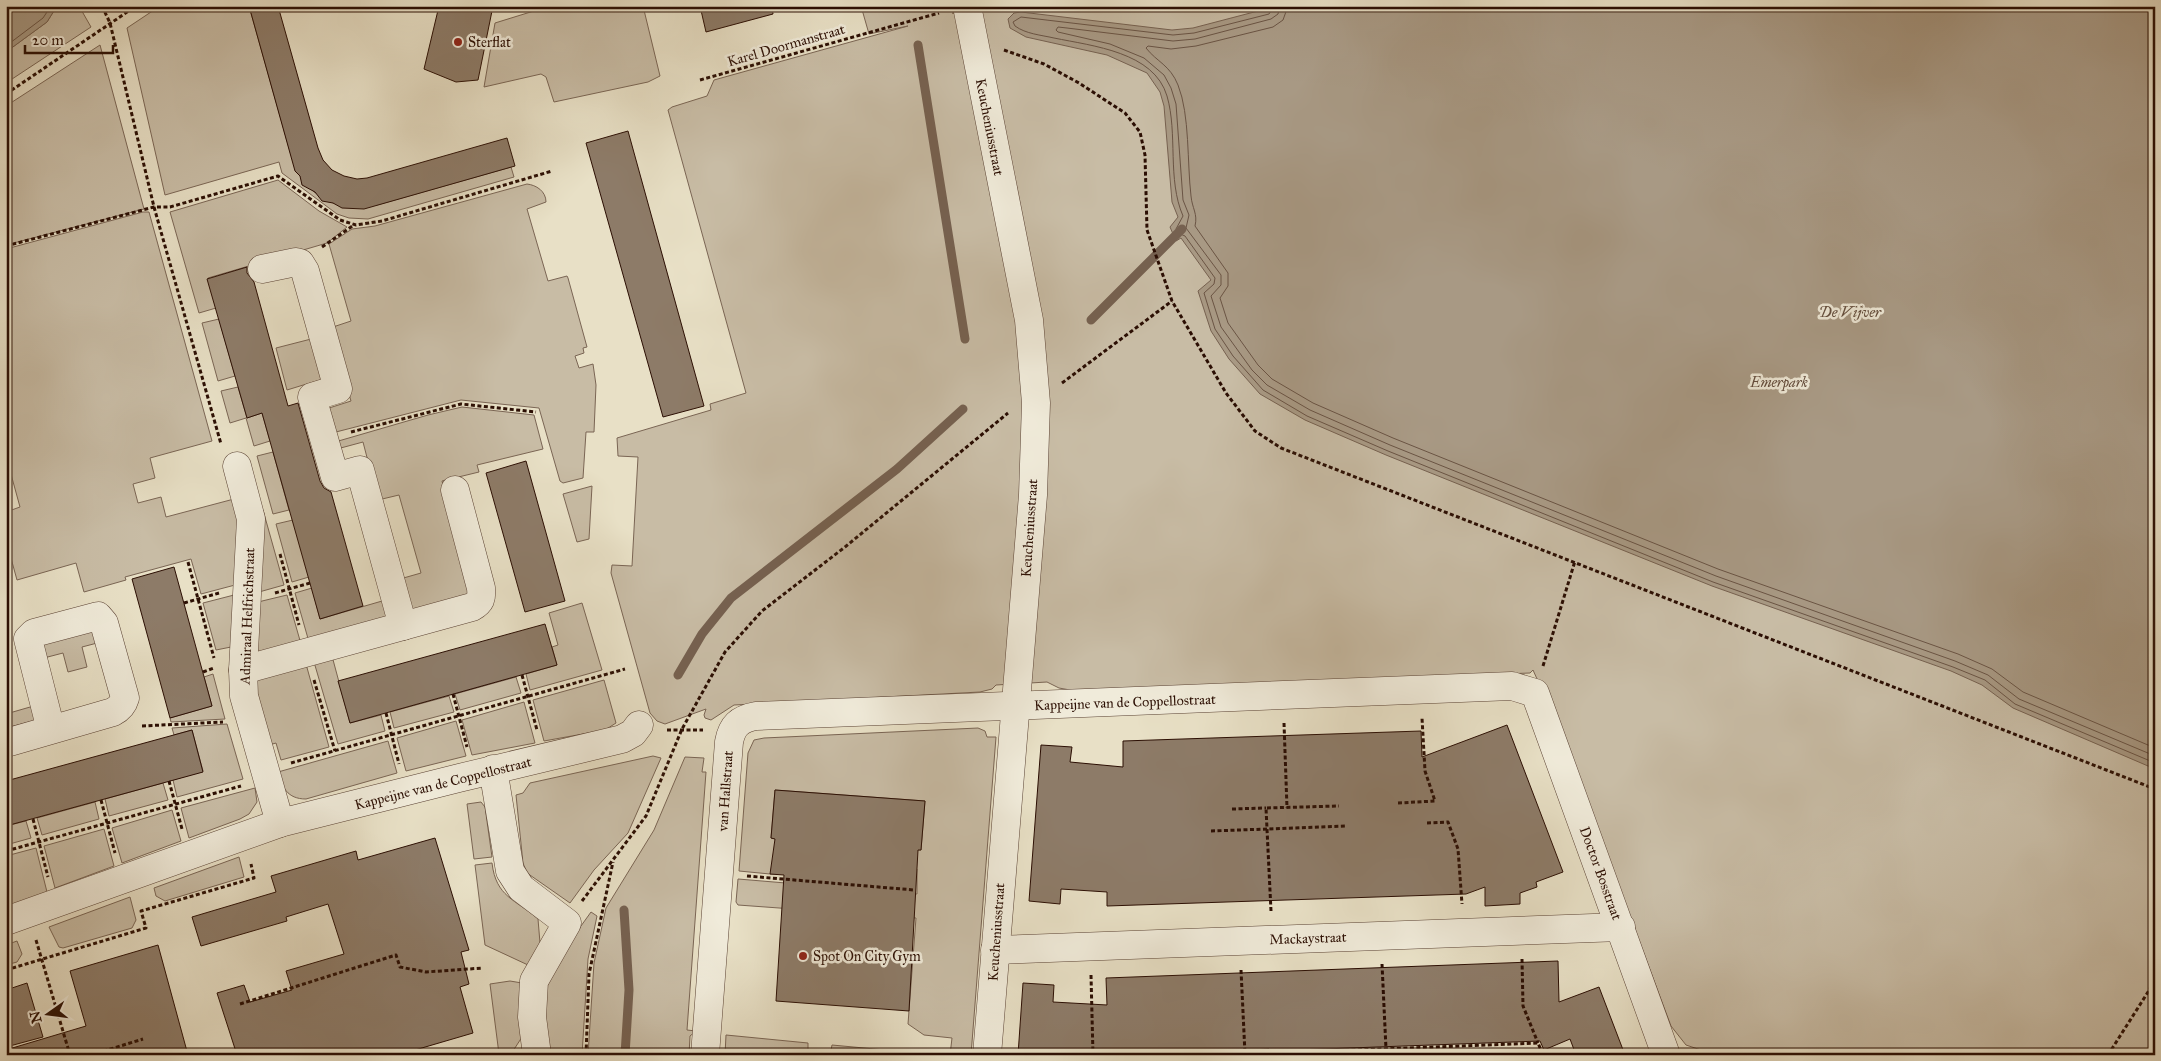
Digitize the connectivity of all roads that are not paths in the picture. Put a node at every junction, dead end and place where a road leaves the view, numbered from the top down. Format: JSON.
{"nodes":[{"id":1,"x":956,"y":9,"type":"edge"},
{"id":2,"x":262,"y":269,"type":"dead end"},
{"id":3,"x":237,"y":466,"type":"road end"},
{"id":4,"x":454,"y":490,"type":"dead end"},
{"id":5,"x":403,"y":626,"type":"junction"},
{"id":6,"x":18,"y":638,"type":"edge"},
{"id":7,"x":243,"y":670,"type":"junction"},
{"id":8,"x":1535,"y":693,"type":"joint"},
{"id":9,"x":1014,"y":706,"type":"junction"},
{"id":10,"x":638,"y":724,"type":"road end"},
{"id":11,"x":51,"y":730,"type":"junction"},
{"id":12,"x":729,"y":742,"type":"joint"},
{"id":13,"x":6,"y":743,"type":"edge"},
{"id":14,"x":484,"y":772,"type":"junction"},
{"id":15,"x":280,"y":823,"type":"junction"},
{"id":16,"x":17,"y":917,"type":"edge"},
{"id":17,"x":1621,"y":927,"type":"junction"},
{"id":18,"x":995,"y":950,"type":"junction"},
{"id":19,"x":532,"y":1054,"type":"edge"},
{"id":20,"x":705,"y":1055,"type":"edge"},
{"id":21,"x":987,"y":1055,"type":"edge"},
{"id":22,"x":1666,"y":1055,"type":"edge"}],
"edges":[{"from":1,"to":9,"type":"street","name":"Keucheniusstraat"},
{"from":2,"to":5,"type":"street"},
{"from":3,"to":7,"type":"street","name":"Admiraal Helfrichstraat"},
{"from":4,"to":5,"type":"street"},
{"from":5,"to":7,"type":"street"},
{"from":6,"to":11,"type":"street"},
{"from":6,"to":11,"type":"street"},
{"from":7,"to":15,"type":"street","name":"Admiraal Helfrichstraat"},
{"from":8,"to":9,"type":"street","name":"Kappeijne van de Coppellostraat"},
{"from":8,"to":17,"type":"street","name":"Doctor Bosstraat"},
{"from":9,"to":12,"type":"street","name":"Kappeijne van de Coppellostraat"},
{"from":9,"to":18,"type":"street","name":"Keucheniusstraat"},
{"from":10,"to":14,"type":"street","name":"Kappeijne van de Coppellostraat"},
{"from":11,"to":13,"type":"street"},
{"from":12,"to":20,"type":"street","name":"van Hallstraat"},
{"from":14,"to":15,"type":"street","name":"Kappeijne van de Coppellostraat"},
{"from":14,"to":19,"type":"street"},
{"from":15,"to":16,"type":"street","name":"Kappeijne van de Coppellostraat"},
{"from":17,"to":18,"type":"street","name":"Mackaystraat"},
{"from":17,"to":22,"type":"street","name":"Doctor Bosstraat"},
{"from":18,"to":21,"type":"street","name":"Keucheniusstraat"}]}
